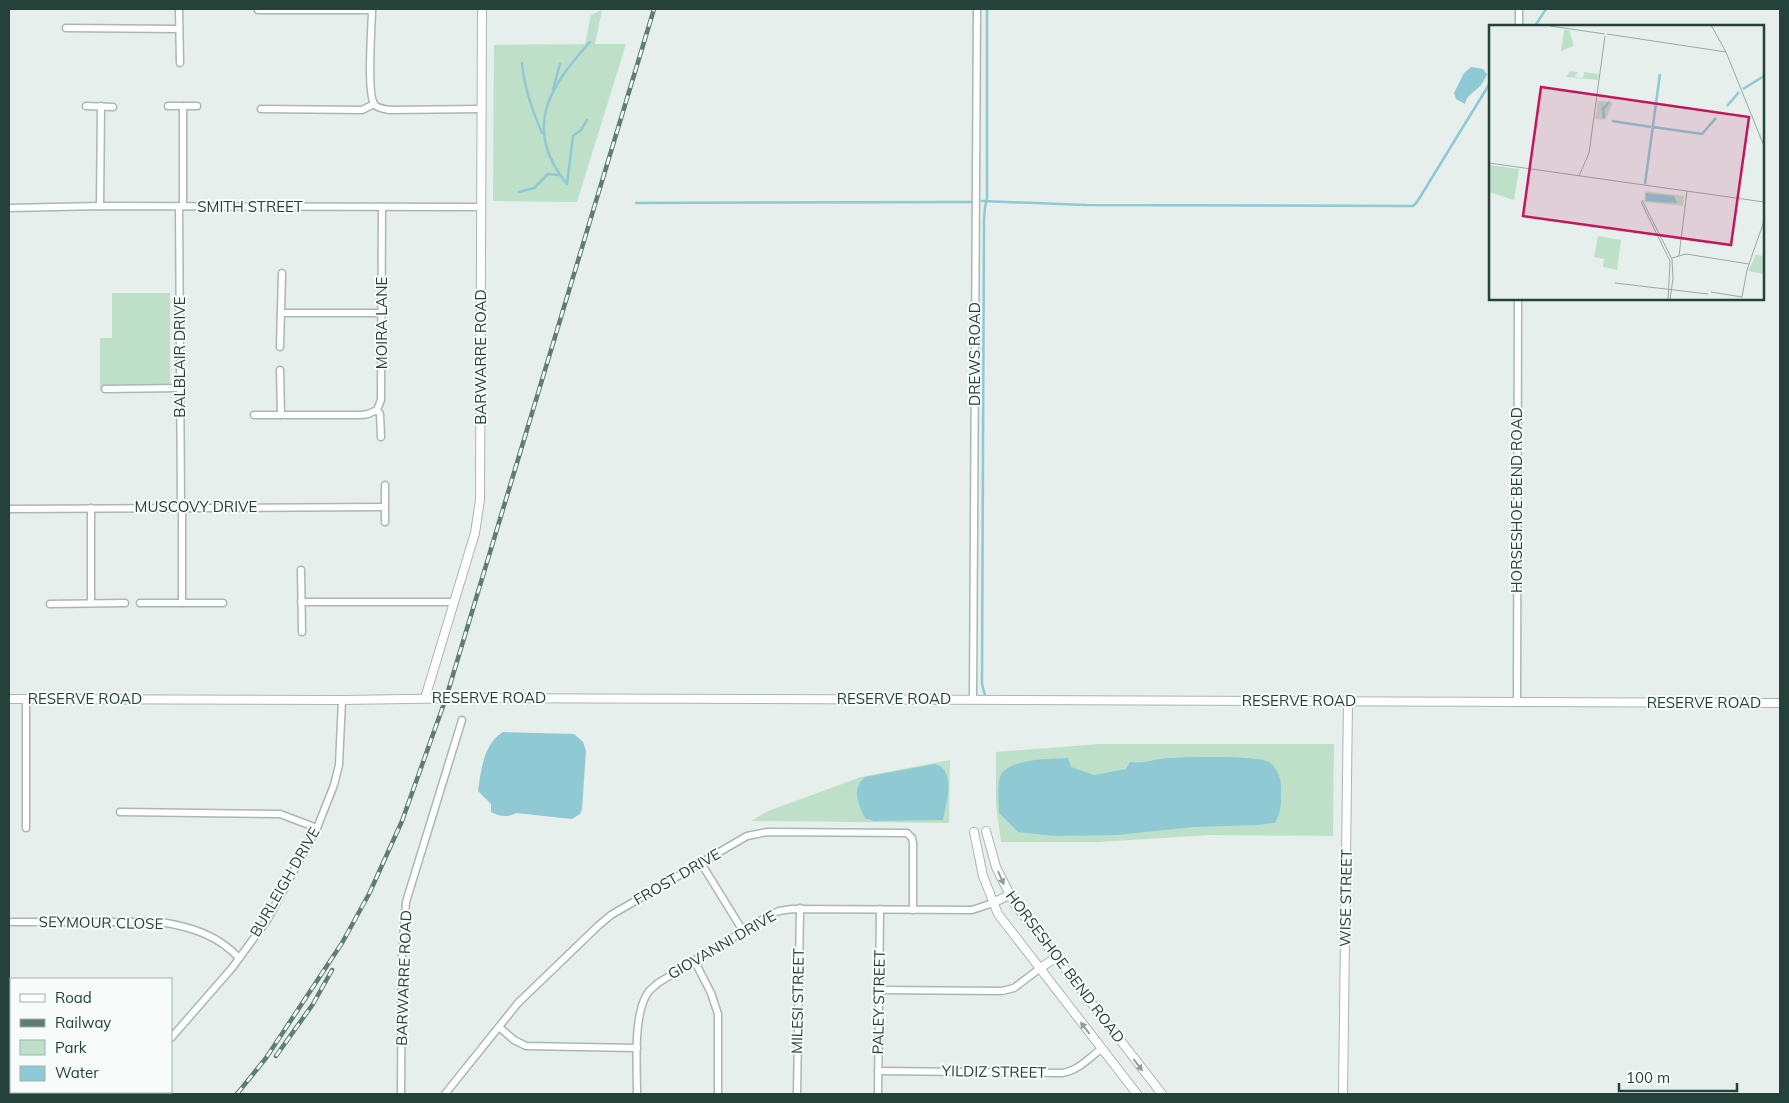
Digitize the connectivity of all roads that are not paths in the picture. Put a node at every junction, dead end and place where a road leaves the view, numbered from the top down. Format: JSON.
{"nodes":[{"id":1,"x":179,"y":9,"type":"edge"},
{"id":2,"x":372,"y":9,"type":"edge"},
{"id":3,"x":482,"y":9,"type":"edge"},
{"id":4,"x":977,"y":9,"type":"edge"},
{"id":5,"x":1519,"y":9,"type":"edge"},
{"id":6,"x":258,"y":10,"type":"edge"},
{"id":7,"x":1519,"y":25,"type":"edge"},
{"id":8,"x":66,"y":28,"type":"dead end"},
{"id":9,"x":179,"y":29,"type":"junction"},
{"id":10,"x":180,"y":63,"type":"dead end"},
{"id":11,"x":374,"y":104,"type":"junction"},
{"id":12,"x":86,"y":106,"type":"dead end"},
{"id":13,"x":101,"y":106,"type":"junction"},
{"id":14,"x":168,"y":106,"type":"dead end"},
{"id":15,"x":183,"y":106,"type":"junction"},
{"id":16,"x":197,"y":106,"type":"dead end"},
{"id":17,"x":113,"y":107,"type":"dead end"},
{"id":18,"x":261,"y":108,"type":"dead end"},
{"id":19,"x":481,"y":109,"type":"junction"},
{"id":20,"x":100,"y":206,"type":"junction"},
{"id":21,"x":181,"y":206,"type":"junction"},
{"id":22,"x":9,"y":207,"type":"edge"},
{"id":23,"x":382,"y":207,"type":"junction"},
{"id":24,"x":481,"y":207,"type":"junction"},
{"id":25,"x":282,"y":273,"type":"dead end"},
{"id":26,"x":1518,"y":300,"type":"edge"},
{"id":27,"x":281,"y":313,"type":"junction"},
{"id":28,"x":382,"y":313,"type":"junction"},
{"id":29,"x":280,"y":347,"type":"dead end"},
{"id":30,"x":280,"y":370,"type":"dead end"},
{"id":31,"x":180,"y":388,"type":"junction"},
{"id":32,"x":105,"y":389,"type":"dead end"},
{"id":33,"x":377,"y":410,"type":"junction"},
{"id":34,"x":254,"y":415,"type":"dead end"},
{"id":35,"x":281,"y":415,"type":"junction"},
{"id":36,"x":380,"y":437,"type":"dead end"},
{"id":37,"x":385,"y":485,"type":"dead end"},
{"id":38,"x":181,"y":507,"type":"junction"},
{"id":39,"x":384,"y":507,"type":"junction"},
{"id":40,"x":91,"y":508,"type":"junction"},
{"id":41,"x":9,"y":509,"type":"edge"},
{"id":42,"x":385,"y":522,"type":"dead end"},
{"id":43,"x":301,"y":570,"type":"dead end"},
{"id":44,"x":301,"y":602,"type":"junction"},
{"id":45,"x":454,"y":602,"type":"junction"},
{"id":46,"x":125,"y":603,"type":"dead end"},
{"id":47,"x":140,"y":603,"type":"dead end"},
{"id":48,"x":182,"y":603,"type":"junction"},
{"id":49,"x":223,"y":603,"type":"dead end"},
{"id":50,"x":50,"y":604,"type":"dead end"},
{"id":51,"x":91,"y":604,"type":"junction"},
{"id":52,"x":302,"y":632,"type":"dead end"},
{"id":53,"x":425,"y":698,"type":"junction"},
{"id":54,"x":9,"y":699,"type":"edge"},
{"id":55,"x":26,"y":699,"type":"junction"},
{"id":56,"x":973,"y":699,"type":"junction"},
{"id":57,"x":342,"y":700,"type":"junction"},
{"id":58,"x":1348,"y":701,"type":"junction"},
{"id":59,"x":1517,"y":702,"type":"junction"},
{"id":60,"x":1780,"y":703,"type":"edge"},
{"id":61,"x":462,"y":720,"type":"dead end"},
{"id":62,"x":120,"y":812,"type":"dead end"},
{"id":63,"x":26,"y":828,"type":"dead end"},
{"id":64,"x":316,"y":828,"type":"junction"},
{"id":65,"x":986,"y":831,"type":"dead end"},
{"id":66,"x":974,"y":832,"type":"dead end"},
{"id":67,"x":701,"y":863,"type":"junction"},
{"id":68,"x":1009,"y":895,"type":"junction"},
{"id":69,"x":993,"y":903,"type":"junction"},
{"id":70,"x":800,"y":908,"type":"junction"},
{"id":71,"x":880,"y":909,"type":"junction"},
{"id":72,"x":913,"y":910,"type":"junction"},
{"id":73,"x":12,"y":922,"type":"dead end"},
{"id":74,"x":743,"y":931,"type":"junction"},
{"id":75,"x":239,"y":958,"type":"junction"},
{"id":76,"x":1055,"y":958,"type":"junction"},
{"id":77,"x":694,"y":960,"type":"junction"},
{"id":78,"x":1040,"y":969,"type":"junction"},
{"id":79,"x":879,"y":990,"type":"junction"},
{"id":80,"x":499,"y":1027,"type":"junction"},
{"id":81,"x":172,"y":1037,"type":"edge"},
{"id":82,"x":637,"y":1048,"type":"junction"},
{"id":83,"x":1101,"y":1049,"type":"junction"},
{"id":84,"x":878,"y":1071,"type":"junction"},
{"id":85,"x":401,"y":1094,"type":"edge"},
{"id":86,"x":445,"y":1094,"type":"edge"},
{"id":87,"x":637,"y":1094,"type":"edge"},
{"id":88,"x":718,"y":1094,"type":"edge"},
{"id":89,"x":797,"y":1094,"type":"edge"},
{"id":90,"x":878,"y":1094,"type":"edge"},
{"id":91,"x":1137,"y":1094,"type":"edge"},
{"id":92,"x":1162,"y":1094,"type":"edge"},
{"id":93,"x":1343,"y":1094,"type":"edge"}],
"edges":[{"from":1,"to":9,"type":"street"},
{"from":2,"to":6,"type":"street"},
{"from":2,"to":11,"type":"street"},
{"from":3,"to":19,"type":"street","name":"BARWARRE ROAD"},
{"from":4,"to":56,"type":"street","name":"DREWS ROAD"},
{"from":5,"to":7,"type":"street"},
{"from":8,"to":9,"type":"street"},
{"from":9,"to":10,"type":"street"},
{"from":11,"to":18,"type":"street"},
{"from":11,"to":19,"type":"street"},
{"from":12,"to":13,"type":"street"},
{"from":13,"to":17,"type":"street"},
{"from":13,"to":20,"type":"street"},
{"from":14,"to":15,"type":"street"},
{"from":15,"to":16,"type":"street"},
{"from":15,"to":21,"type":"street","name":"BALBLAIR DRIVE"},
{"from":19,"to":24,"type":"street","name":"BARWARRE ROAD"},
{"from":20,"to":21,"type":"street","name":"SMITH STREET"},
{"from":20,"to":22,"type":"street","name":"SMITH STREET"},
{"from":21,"to":23,"type":"street","name":"SMITH STREET"},
{"from":21,"to":31,"type":"street","name":"BALBLAIR DRIVE"},
{"from":23,"to":24,"type":"street","name":"SMITH STREET"},
{"from":23,"to":28,"type":"street","name":"MOIRA LANE"},
{"from":24,"to":45,"type":"street","name":"BARWARRE ROAD"},
{"from":25,"to":27,"type":"street"},
{"from":26,"to":59,"type":"street","name":"HORSESHOE BEND ROAD"},
{"from":27,"to":28,"type":"street"},
{"from":27,"to":29,"type":"street"},
{"from":28,"to":33,"type":"street","name":"MOIRA LANE"},
{"from":30,"to":35,"type":"street"},
{"from":31,"to":32,"type":"street"},
{"from":31,"to":38,"type":"street","name":"BALBLAIR DRIVE"},
{"from":33,"to":35,"type":"street"},
{"from":33,"to":36,"type":"street","name":"MOIRA LANE"},
{"from":34,"to":35,"type":"street"},
{"from":37,"to":39,"type":"street"},
{"from":38,"to":39,"type":"street","name":"MUSCOVY DRIVE"},
{"from":38,"to":40,"type":"street","name":"MUSCOVY DRIVE"},
{"from":38,"to":48,"type":"street","name":"BALBLAIR DRIVE"},
{"from":39,"to":42,"type":"street"},
{"from":40,"to":41,"type":"street","name":"MUSCOVY DRIVE"},
{"from":40,"to":51,"type":"street"},
{"from":43,"to":44,"type":"street"},
{"from":44,"to":45,"type":"street"},
{"from":44,"to":52,"type":"street"},
{"from":45,"to":53,"type":"street","name":"BARWARRE ROAD"},
{"from":46,"to":51,"type":"street"},
{"from":47,"to":48,"type":"street"},
{"from":48,"to":49,"type":"street"},
{"from":50,"to":51,"type":"street"},
{"from":53,"to":56,"type":"street","name":"RESERVE ROAD"},
{"from":53,"to":57,"type":"street","name":"RESERVE ROAD"},
{"from":54,"to":55,"type":"street","name":"RESERVE ROAD"},
{"from":55,"to":57,"type":"street","name":"RESERVE ROAD"},
{"from":55,"to":63,"type":"street"},
{"from":56,"to":58,"type":"street","name":"RESERVE ROAD"},
{"from":57,"to":64,"type":"street","name":"BURLEIGH DRIVE"},
{"from":58,"to":59,"type":"street","name":"RESERVE ROAD"},
{"from":58,"to":93,"type":"street","name":"WISE STREET"},
{"from":59,"to":60,"type":"street","name":"RESERVE ROAD"},
{"from":61,"to":85,"type":"street","name":"BARWARRE ROAD"},
{"from":62,"to":64,"type":"street"},
{"from":64,"to":75,"type":"street","name":"BURLEIGH DRIVE"},
{"from":65,"to":68,"type":"street","name":"HORSESHOE BEND ROAD","one_way":true},
{"from":66,"to":69,"type":"street","name":"HORSESHOE BEND ROAD"},
{"from":67,"to":72,"type":"street","name":"FROST DRIVE"},
{"from":67,"to":74,"type":"street"},
{"from":67,"to":80,"type":"street","name":"FROST DRIVE"},
{"from":68,"to":69,"type":"street"},
{"from":68,"to":76,"type":"street","name":"HORSESHOE BEND ROAD"},
{"from":69,"to":72,"type":"street","name":"GIOVANNI DRIVE"},
{"from":69,"to":78,"type":"street","name":"HORSESHOE BEND ROAD"},
{"from":70,"to":71,"type":"street","name":"GIOVANNI DRIVE"},
{"from":70,"to":74,"type":"street","name":"GIOVANNI DRIVE"},
{"from":70,"to":89,"type":"street","name":"MILESI STREET"},
{"from":71,"to":72,"type":"street","name":"GIOVANNI DRIVE"},
{"from":71,"to":79,"type":"street","name":"PALEY STREET"},
{"from":73,"to":75,"type":"street","name":"SEYMOUR CLOSE"},
{"from":74,"to":77,"type":"street","name":"GIOVANNI DRIVE"},
{"from":75,"to":81,"type":"street","name":"BURLEIGH DRIVE"},
{"from":76,"to":78,"type":"street"},
{"from":76,"to":92,"type":"street","name":"HORSESHOE BEND ROAD","one_way":true},
{"from":77,"to":82,"type":"street","name":"GIOVANNI DRIVE"},
{"from":77,"to":88,"type":"street"},
{"from":78,"to":79,"type":"street"},
{"from":83,"to":78,"type":"street","name":"HORSESHOE BEND ROAD","one_way":true},
{"from":79,"to":84,"type":"street","name":"PALEY STREET"},
{"from":80,"to":82,"type":"street"},
{"from":80,"to":86,"type":"street","name":"FROST DRIVE"},
{"from":82,"to":87,"type":"street","name":"GIOVANNI DRIVE"},
{"from":83,"to":84,"type":"street","name":"YILDIZ STREET"},
{"from":83,"to":91,"type":"street","name":"HORSESHOE BEND ROAD"},
{"from":84,"to":90,"type":"street","name":"PALEY STREET"}]}
